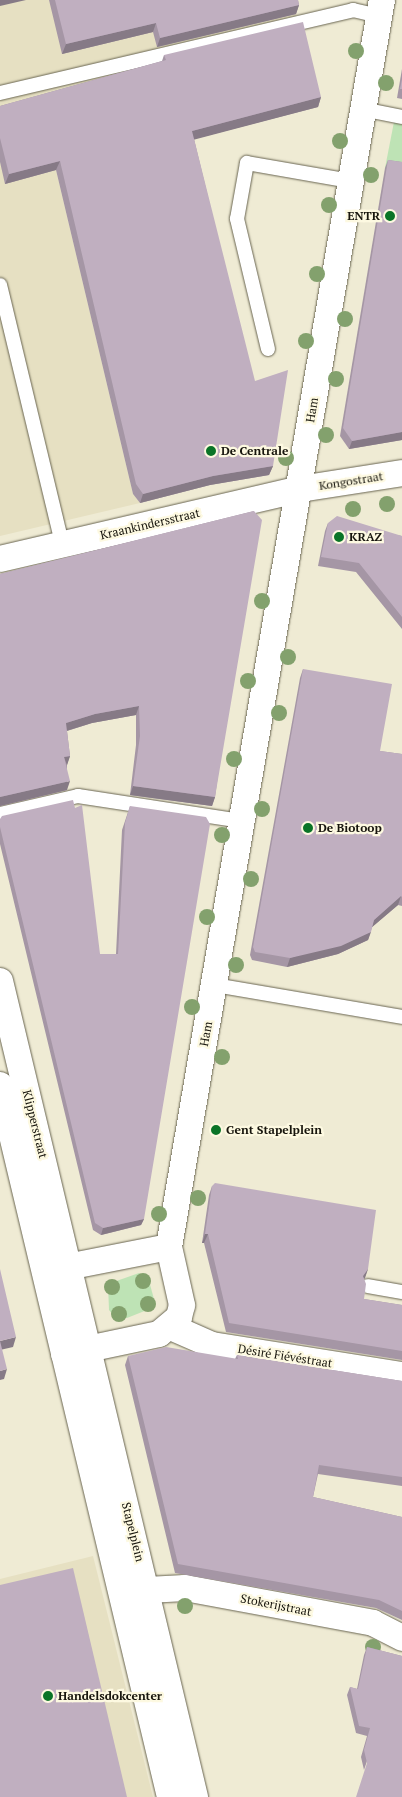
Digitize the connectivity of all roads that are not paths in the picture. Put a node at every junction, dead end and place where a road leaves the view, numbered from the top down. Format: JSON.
{"nodes":[{"id":1,"x":380,"y":8,"type":"edge"},
{"id":2,"x":0,"y":93,"type":"edge"},
{"id":3,"x":362,"y":109,"type":"junction"},
{"id":4,"x":402,"y":117,"type":"edge"},
{"id":5,"x":350,"y":181,"type":"junction"},
{"id":6,"x":0,"y":285,"type":"edge"},
{"id":7,"x":6,"y":332,"type":"edge"},
{"id":8,"x":268,"y":349,"type":"dead end"},
{"id":9,"x":402,"y":473,"type":"edge"},
{"id":10,"x":300,"y":489,"type":"junction"},
{"id":11,"x":62,"y":544,"type":"junction"},
{"id":12,"x":0,"y":559,"type":"edge"},
{"id":13,"x":0,"y":814,"type":"edge"},
{"id":14,"x":242,"y":821,"type":"junction"},
{"id":15,"x":0,"y":981,"type":"edge"},
{"id":16,"x":215,"y":985,"type":"junction"},
{"id":17,"x":402,"y":1017,"type":"edge"},
{"id":18,"x":0,"y":1086,"type":"edge"},
{"id":19,"x":169,"y":1247,"type":"junction"},
{"id":20,"x":57,"y":1270,"type":"junction"},
{"id":21,"x":368,"y":1286,"type":"edge"},
{"id":22,"x":402,"y":1292,"type":"edge"},
{"id":23,"x":171,"y":1327,"type":"junction"},
{"id":24,"x":89,"y":1349,"type":"junction"},
{"id":25,"x":64,"y":1354,"type":"junction"},
{"id":26,"x":402,"y":1374,"type":"edge"},
{"id":27,"x":114,"y":1454,"type":"junction"},
{"id":28,"x":89,"y":1459,"type":"junction"},
{"id":29,"x":147,"y":1590,"type":"junction"},
{"id":30,"x":402,"y":1638,"type":"edge"},
{"id":31,"x":170,"y":1797,"type":"edge"},
{"id":32,"x":195,"y":1797,"type":"edge"}],
"edges":[{"from":1,"to":2,"type":"lane"},
{"from":1,"to":3,"type":"street","name":"Ham"},
{"from":3,"to":4,"type":"lane"},
{"from":3,"to":5,"type":"street","name":"Ham"},
{"from":5,"to":8,"type":"lane"},
{"from":5,"to":10,"type":"street","name":"Ham"},
{"from":6,"to":7,"type":"lane"},
{"from":7,"to":11,"type":"lane"},
{"from":9,"to":10,"type":"street","name":"Kongostraat"},
{"from":10,"to":11,"type":"street","name":"Kraankindersstraat"},
{"from":10,"to":14,"type":"street","name":"Ham"},
{"from":11,"to":12,"type":"street","name":"Kraankindersstraat"},
{"from":13,"to":14,"type":"lane"},
{"from":14,"to":16,"type":"street","name":"Ham"},
{"from":15,"to":20,"type":"street","name":"Klipperstraat"},
{"from":16,"to":17,"type":"lane"},
{"from":16,"to":19,"type":"street","name":"Ham"},
{"from":18,"to":20,"type":"street","name":"Klipperstraat"},
{"from":19,"to":20,"type":"street"},
{"from":19,"to":23,"type":"street","name":"Ham"},
{"from":20,"to":24,"type":"street","name":"Stapelplein"},
{"from":20,"to":25,"type":"street","name":"Stapelplein"},
{"from":21,"to":22,"type":"lane"},
{"from":23,"to":24,"type":"street"},
{"from":23,"to":26,"type":"street","name":"Désiré Fiévéstraat"},
{"from":24,"to":25,"type":"street"},
{"from":24,"to":27,"type":"street","name":"Stapelplein"},
{"from":25,"to":28,"type":"street","name":"Stapelplein"},
{"from":27,"to":28,"type":"street"},
{"from":27,"to":29,"type":"street","name":"Stapelplein"},
{"from":28,"to":31,"type":"street","name":"Stapelplein"},
{"from":29,"to":30,"type":"street","name":"Stokerijstraat"},
{"from":29,"to":32,"type":"street","name":"Stapelplein"}]}
